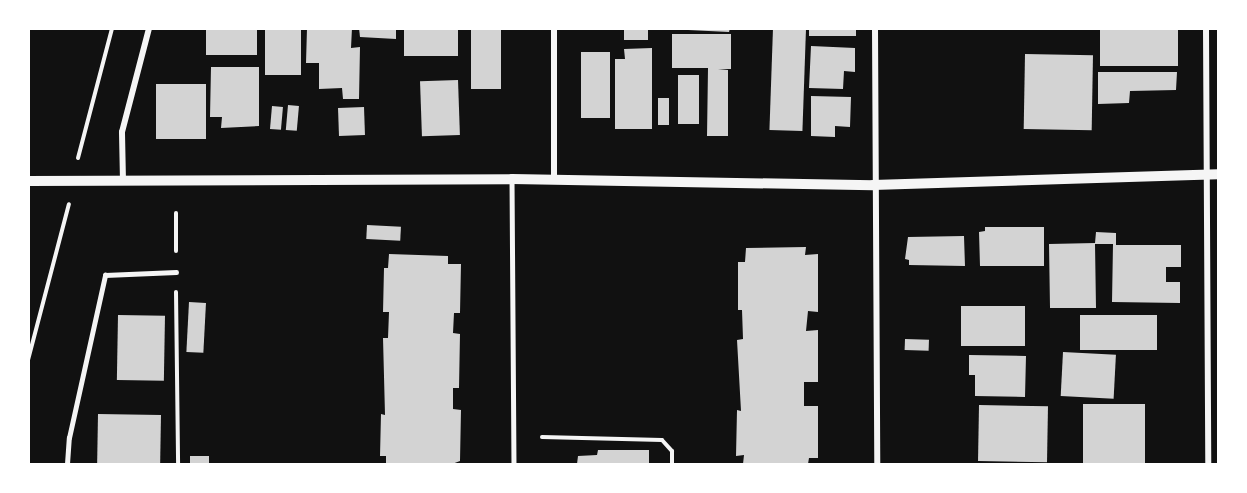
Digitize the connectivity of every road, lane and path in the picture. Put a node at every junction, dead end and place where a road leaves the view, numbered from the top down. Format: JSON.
{"nodes":[{"id":1,"x":149,"y":28,"type":"edge"},
{"id":2,"x":554,"y":28,"type":"edge"},
{"id":3,"x":875,"y":28,"type":"edge"},
{"id":4,"x":1206,"y":28,"type":"edge"},
{"id":5,"x":1207,"y":174,"type":"junction"},
{"id":6,"x":1218,"y":174,"type":"edge"},
{"id":7,"x":512,"y":179,"type":"junction"},
{"id":8,"x":554,"y":180,"type":"junction"},
{"id":9,"x":28,"y":181,"type":"edge"},
{"id":10,"x":123,"y":181,"type":"junction"},
{"id":11,"x":873,"y":185,"type":"junction"},
{"id":12,"x":176,"y":213,"type":"dead end"},
{"id":13,"x":176,"y":272,"type":"junction"},
{"id":14,"x":542,"y":437,"type":"dead end"},
{"id":15,"x":67,"y":465,"type":"edge"},
{"id":16,"x":178,"y":465,"type":"edge"},
{"id":17,"x":514,"y":465,"type":"edge"},
{"id":18,"x":672,"y":465,"type":"edge"},
{"id":19,"x":877,"y":465,"type":"edge"},
{"id":20,"x":1208,"y":465,"type":"edge"}],
"edges":[{"from":1,"to":10,"type":"street"},
{"from":2,"to":8,"type":"street"},
{"from":3,"to":11,"type":"street"},
{"from":4,"to":5,"type":"street"},
{"from":5,"to":6,"type":"street"},
{"from":5,"to":11,"type":"street"},
{"from":5,"to":20,"type":"street"},
{"from":7,"to":8,"type":"street"},
{"from":7,"to":10,"type":"street"},
{"from":7,"to":17,"type":"lane"},
{"from":8,"to":11,"type":"street"},
{"from":9,"to":10,"type":"street"},
{"from":11,"to":19,"type":"street"},
{"from":12,"to":13,"type":"path"},
{"from":13,"to":15,"type":"lane"},
{"from":13,"to":16,"type":"path"},
{"from":14,"to":18,"type":"path"}]}
